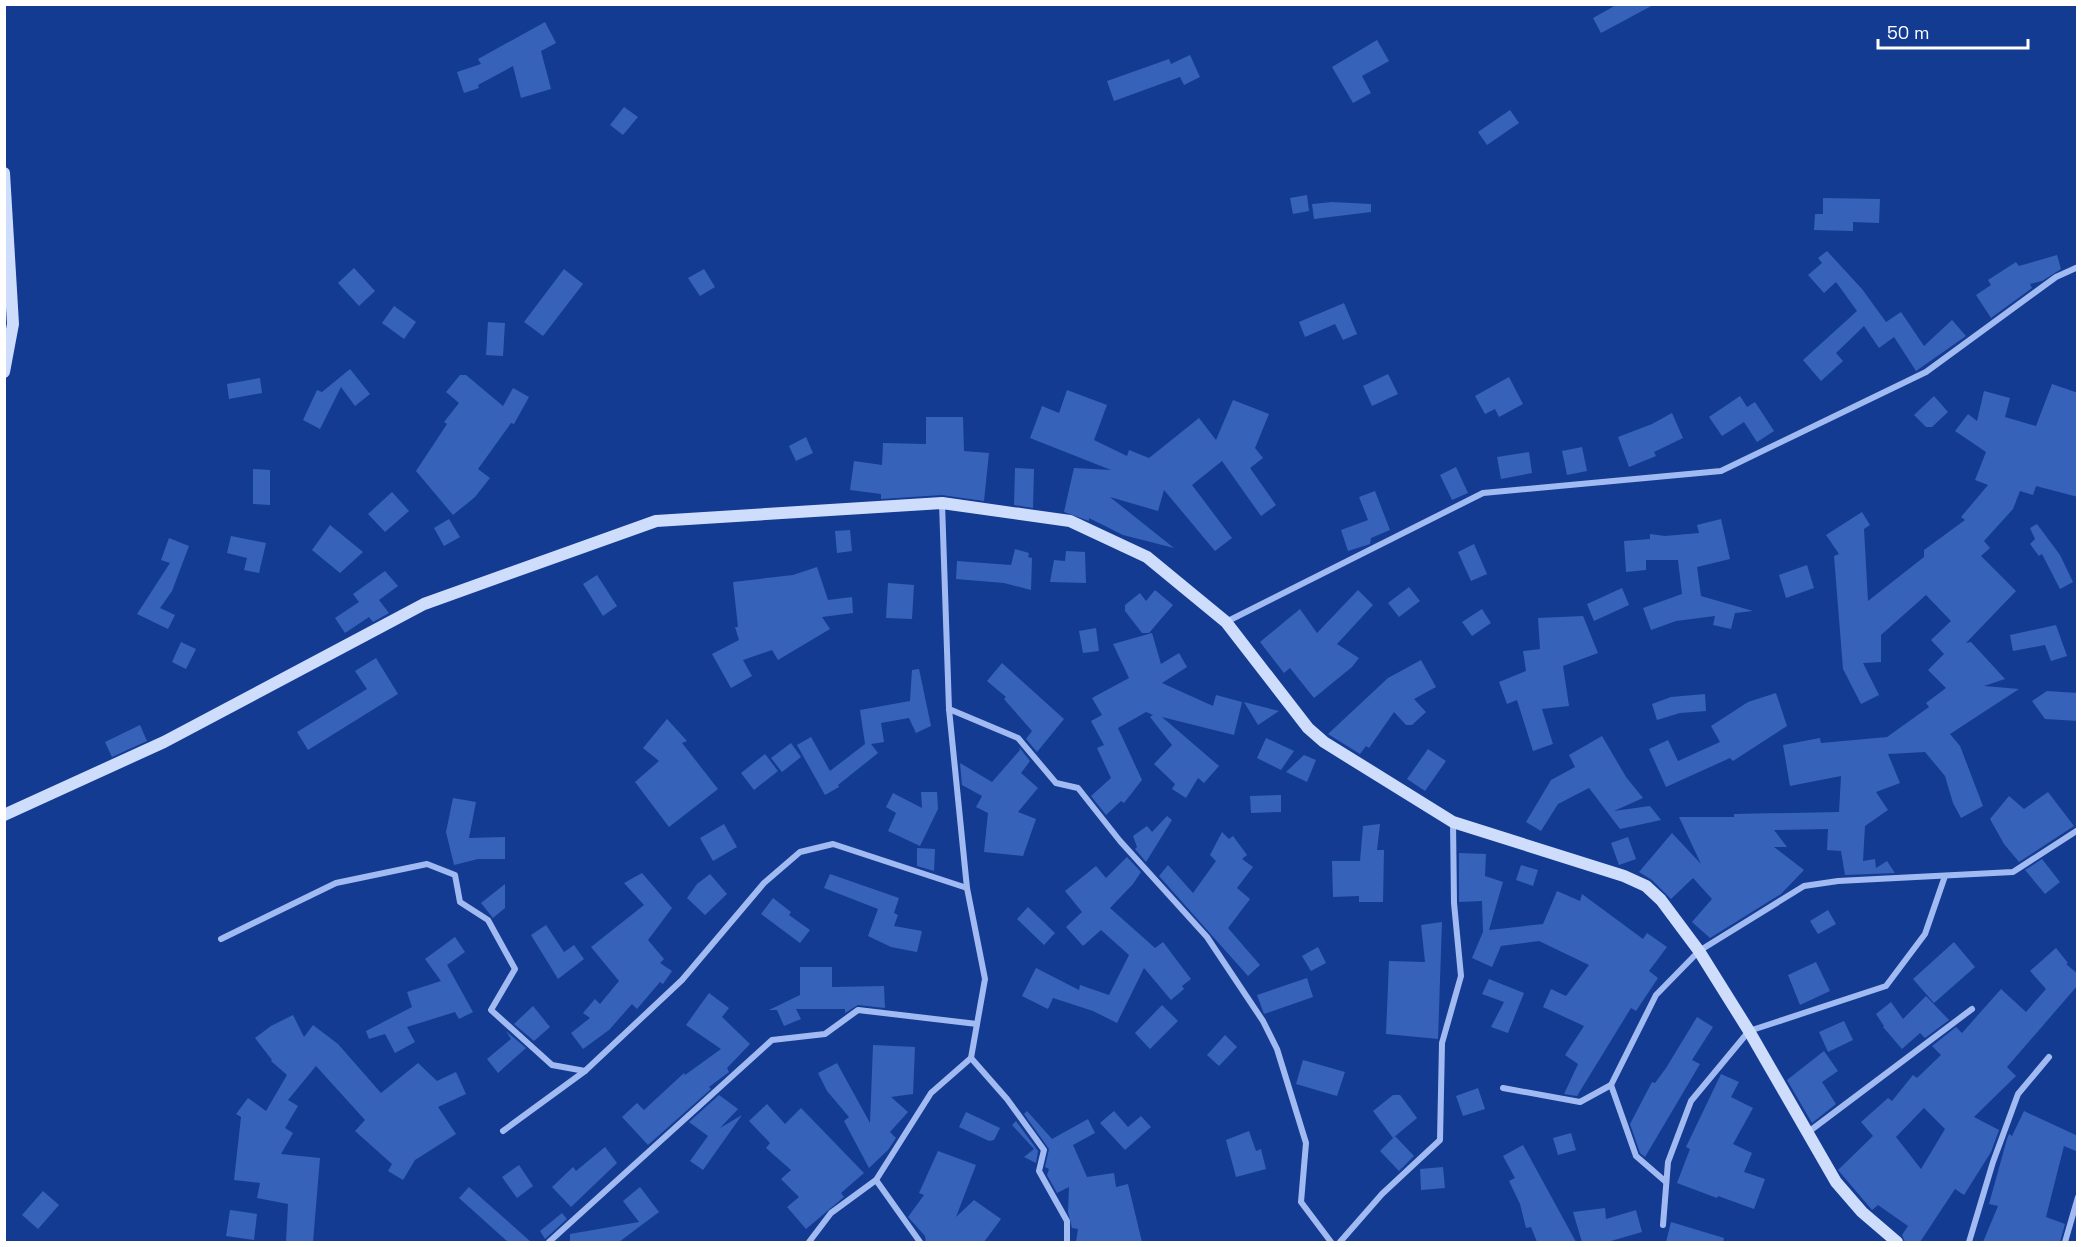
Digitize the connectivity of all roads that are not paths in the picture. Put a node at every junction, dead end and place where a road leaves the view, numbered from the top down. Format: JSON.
{"nodes":[{"id":1,"x":4,"y":173,"type":"edge"},
{"id":2,"x":2078,"y":267,"type":"edge"},
{"id":3,"x":4,"y":372,"type":"edge"},
{"id":4,"x":942,"y":503,"type":"junction"},
{"id":5,"x":1226,"y":622,"type":"junction"},
{"id":6,"x":949,"y":709,"type":"junction"},
{"id":7,"x":4,"y":815,"type":"edge"},
{"id":8,"x":1453,"y":822,"type":"junction"},
{"id":9,"x":2078,"y":830,"type":"edge"},
{"id":10,"x":1945,"y":876,"type":"junction"},
{"id":11,"x":967,"y":888,"type":"junction"},
{"id":12,"x":221,"y":939,"type":"dead end"},
{"id":13,"x":1700,"y":951,"type":"junction"},
{"id":14,"x":1972,"y":1009,"type":"dead end"},
{"id":15,"x":977,"y":1024,"type":"junction"},
{"id":16,"x":1749,"y":1031,"type":"junction"},
{"id":17,"x":2049,"y":1057,"type":"dead end"},
{"id":18,"x":971,"y":1058,"type":"junction"},
{"id":19,"x":585,"y":1071,"type":"junction"},
{"id":20,"x":1611,"y":1085,"type":"junction"},
{"id":21,"x":1503,"y":1088,"type":"dead end"},
{"id":22,"x":503,"y":1131,"type":"dead end"},
{"id":23,"x":1807,"y":1133,"type":"junction"},
{"id":24,"x":876,"y":1180,"type":"junction"},
{"id":25,"x":1666,"y":1182,"type":"junction"},
{"id":26,"x":2078,"y":1197,"type":"edge"},
{"id":27,"x":1663,"y":1225,"type":"dead end"},
{"id":28,"x":549,"y":1242,"type":"edge"},
{"id":29,"x":810,"y":1242,"type":"edge"},
{"id":30,"x":920,"y":1242,"type":"edge"},
{"id":31,"x":1067,"y":1242,"type":"edge"},
{"id":32,"x":1331,"y":1242,"type":"edge"},
{"id":33,"x":1340,"y":1242,"type":"edge"},
{"id":34,"x":1897,"y":1242,"type":"edge"},
{"id":35,"x":1969,"y":1242,"type":"edge"},
{"id":36,"x":2065,"y":1242,"type":"edge"}],
"edges":[{"from":1,"to":3,"type":"main road"},
{"from":2,"to":5,"type":"street"},
{"from":4,"to":5,"type":"main road"},
{"from":4,"to":6,"type":"street"},
{"from":4,"to":7,"type":"main road"},
{"from":5,"to":8,"type":"main road"},
{"from":6,"to":11,"type":"street"},
{"from":6,"to":32,"type":"street"},
{"from":8,"to":13,"type":"main road"},
{"from":8,"to":33,"type":"street"},
{"from":9,"to":10,"type":"street"},
{"from":10,"to":13,"type":"street"},
{"from":10,"to":16,"type":"street"},
{"from":11,"to":15,"type":"street"},
{"from":11,"to":19,"type":"street"},
{"from":12,"to":19,"type":"street"},
{"from":13,"to":16,"type":"main road"},
{"from":13,"to":20,"type":"street"},
{"from":14,"to":23,"type":"street"},
{"from":15,"to":18,"type":"street"},
{"from":15,"to":28,"type":"street"},
{"from":16,"to":23,"type":"main road"},
{"from":16,"to":25,"type":"street"},
{"from":17,"to":35,"type":"street"},
{"from":18,"to":24,"type":"street"},
{"from":18,"to":31,"type":"street"},
{"from":19,"to":22,"type":"street"},
{"from":20,"to":21,"type":"street"},
{"from":20,"to":25,"type":"street"},
{"from":23,"to":34,"type":"main road"},
{"from":24,"to":29,"type":"street"},
{"from":24,"to":30,"type":"street"},
{"from":25,"to":27,"type":"street"},
{"from":26,"to":36,"type":"street"}]}
